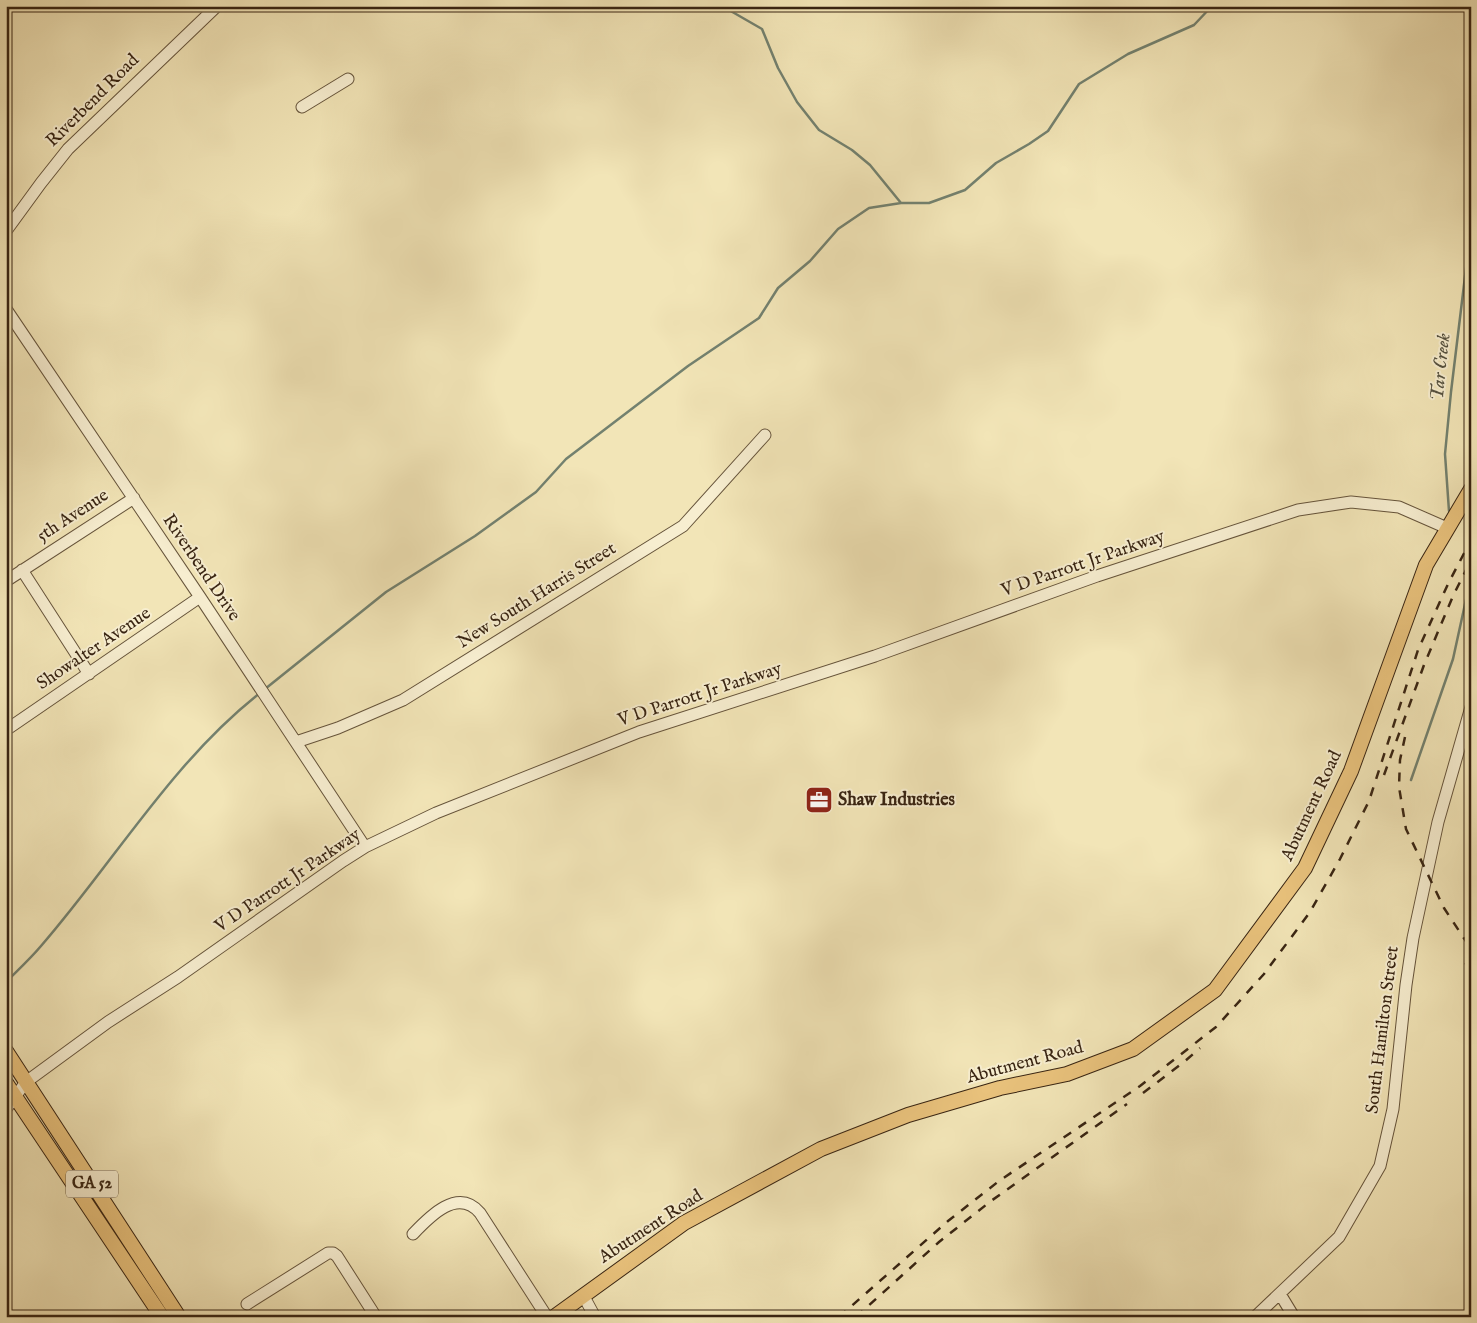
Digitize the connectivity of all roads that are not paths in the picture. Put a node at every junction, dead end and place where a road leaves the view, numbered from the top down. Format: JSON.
{"nodes":[{"id":1,"x":211,"y":8,"type":"edge"},
{"id":2,"x":348,"y":79,"type":"dead end"},
{"id":3,"x":302,"y":107,"type":"dead end"},
{"id":4,"x":6,"y":232,"type":"edge"},
{"id":5,"x":6,"y":309,"type":"edge"},
{"id":6,"x":765,"y":435,"type":"dead end"},
{"id":7,"x":1471,"y":489,"type":"edge"},
{"id":8,"x":134,"y":498,"type":"junction"},
{"id":9,"x":1447,"y":528,"type":"junction"},
{"id":10,"x":22,"y":570,"type":"junction"},
{"id":11,"x":6,"y":581,"type":"edge"},
{"id":12,"x":200,"y":598,"type":"junction"},
{"id":13,"x":89,"y":674,"type":"junction"},
{"id":14,"x":1471,"y":708,"type":"edge"},
{"id":15,"x":6,"y":730,"type":"edge"},
{"id":16,"x":296,"y":742,"type":"junction"},
{"id":17,"x":364,"y":847,"type":"junction"},
{"id":18,"x":6,"y":1051,"type":"edge"},
{"id":19,"x":26,"y":1082,"type":"junction"},
{"id":20,"x":6,"y":1083,"type":"edge"},
{"id":21,"x":15,"y":1097,"type":"junction"},
{"id":22,"x":6,"y":1109,"type":"edge"},
{"id":23,"x":413,"y":1234,"type":"dead end"},
{"id":24,"x":1280,"y":1294,"type":"junction"},
{"id":25,"x":583,"y":1295,"type":"junction"},
{"id":26,"x":247,"y":1304,"type":"dead end"},
{"id":27,"x":162,"y":1317,"type":"edge"},
{"id":28,"x":179,"y":1317,"type":"edge"},
{"id":29,"x":376,"y":1317,"type":"edge"},
{"id":30,"x":547,"y":1317,"type":"edge"},
{"id":31,"x":554,"y":1317,"type":"edge"},
{"id":32,"x":595,"y":1317,"type":"edge"},
{"id":33,"x":1255,"y":1317,"type":"edge"},
{"id":34,"x":1294,"y":1317,"type":"edge"}],
"edges":[{"from":1,"to":4,"type":"street","name":"Riverbend Road"},
{"from":2,"to":3,"type":"street"},
{"from":5,"to":8,"type":"street","name":"Riverbend Drive"},
{"from":6,"to":16,"type":"street","name":"New South Harris Street"},
{"from":7,"to":9,"type":"main road","name":"Abutment Road"},
{"from":8,"to":10,"type":"street","name":"5th Avenue"},
{"from":8,"to":12,"type":"street","name":"Riverbend Drive"},
{"from":9,"to":17,"type":"street","name":"V D Parrott Jr Parkway"},
{"from":9,"to":25,"type":"main road","name":"Abutment Road"},
{"from":10,"to":11,"type":"street","name":"5th Avenue"},
{"from":10,"to":13,"type":"street"},
{"from":12,"to":13,"type":"street","name":"Showalter Avenue"},
{"from":12,"to":16,"type":"street","name":"Riverbend Drive"},
{"from":13,"to":15,"type":"street","name":"Showalter Avenue"},
{"from":14,"to":24,"type":"street","name":"South Hamilton Street"},
{"from":16,"to":17,"type":"street","name":"Riverbend Drive"},
{"from":17,"to":19,"type":"street","name":"V D Parrott Jr Parkway"},
{"from":18,"to":19,"type":"main road","number":"GA 52"},
{"from":19,"to":21,"type":"street","name":"V D Parrott Jr Parkway"},
{"from":19,"to":28,"type":"main road","number":"GA 52"},
{"from":20,"to":21,"type":"main road","number":"GA 52"},
{"from":21,"to":22,"type":"street","name":"V D Parrott Jr Parkway"},
{"from":21,"to":27,"type":"main road","number":"GA 52"},
{"from":23,"to":30,"type":"street"},
{"from":24,"to":33,"type":"street","name":"South Hamilton Street"},
{"from":24,"to":34,"type":"street"},
{"from":25,"to":31,"type":"main road","name":"Abutment Road"},
{"from":25,"to":32,"type":"street"},
{"from":26,"to":29,"type":"street"}]}
